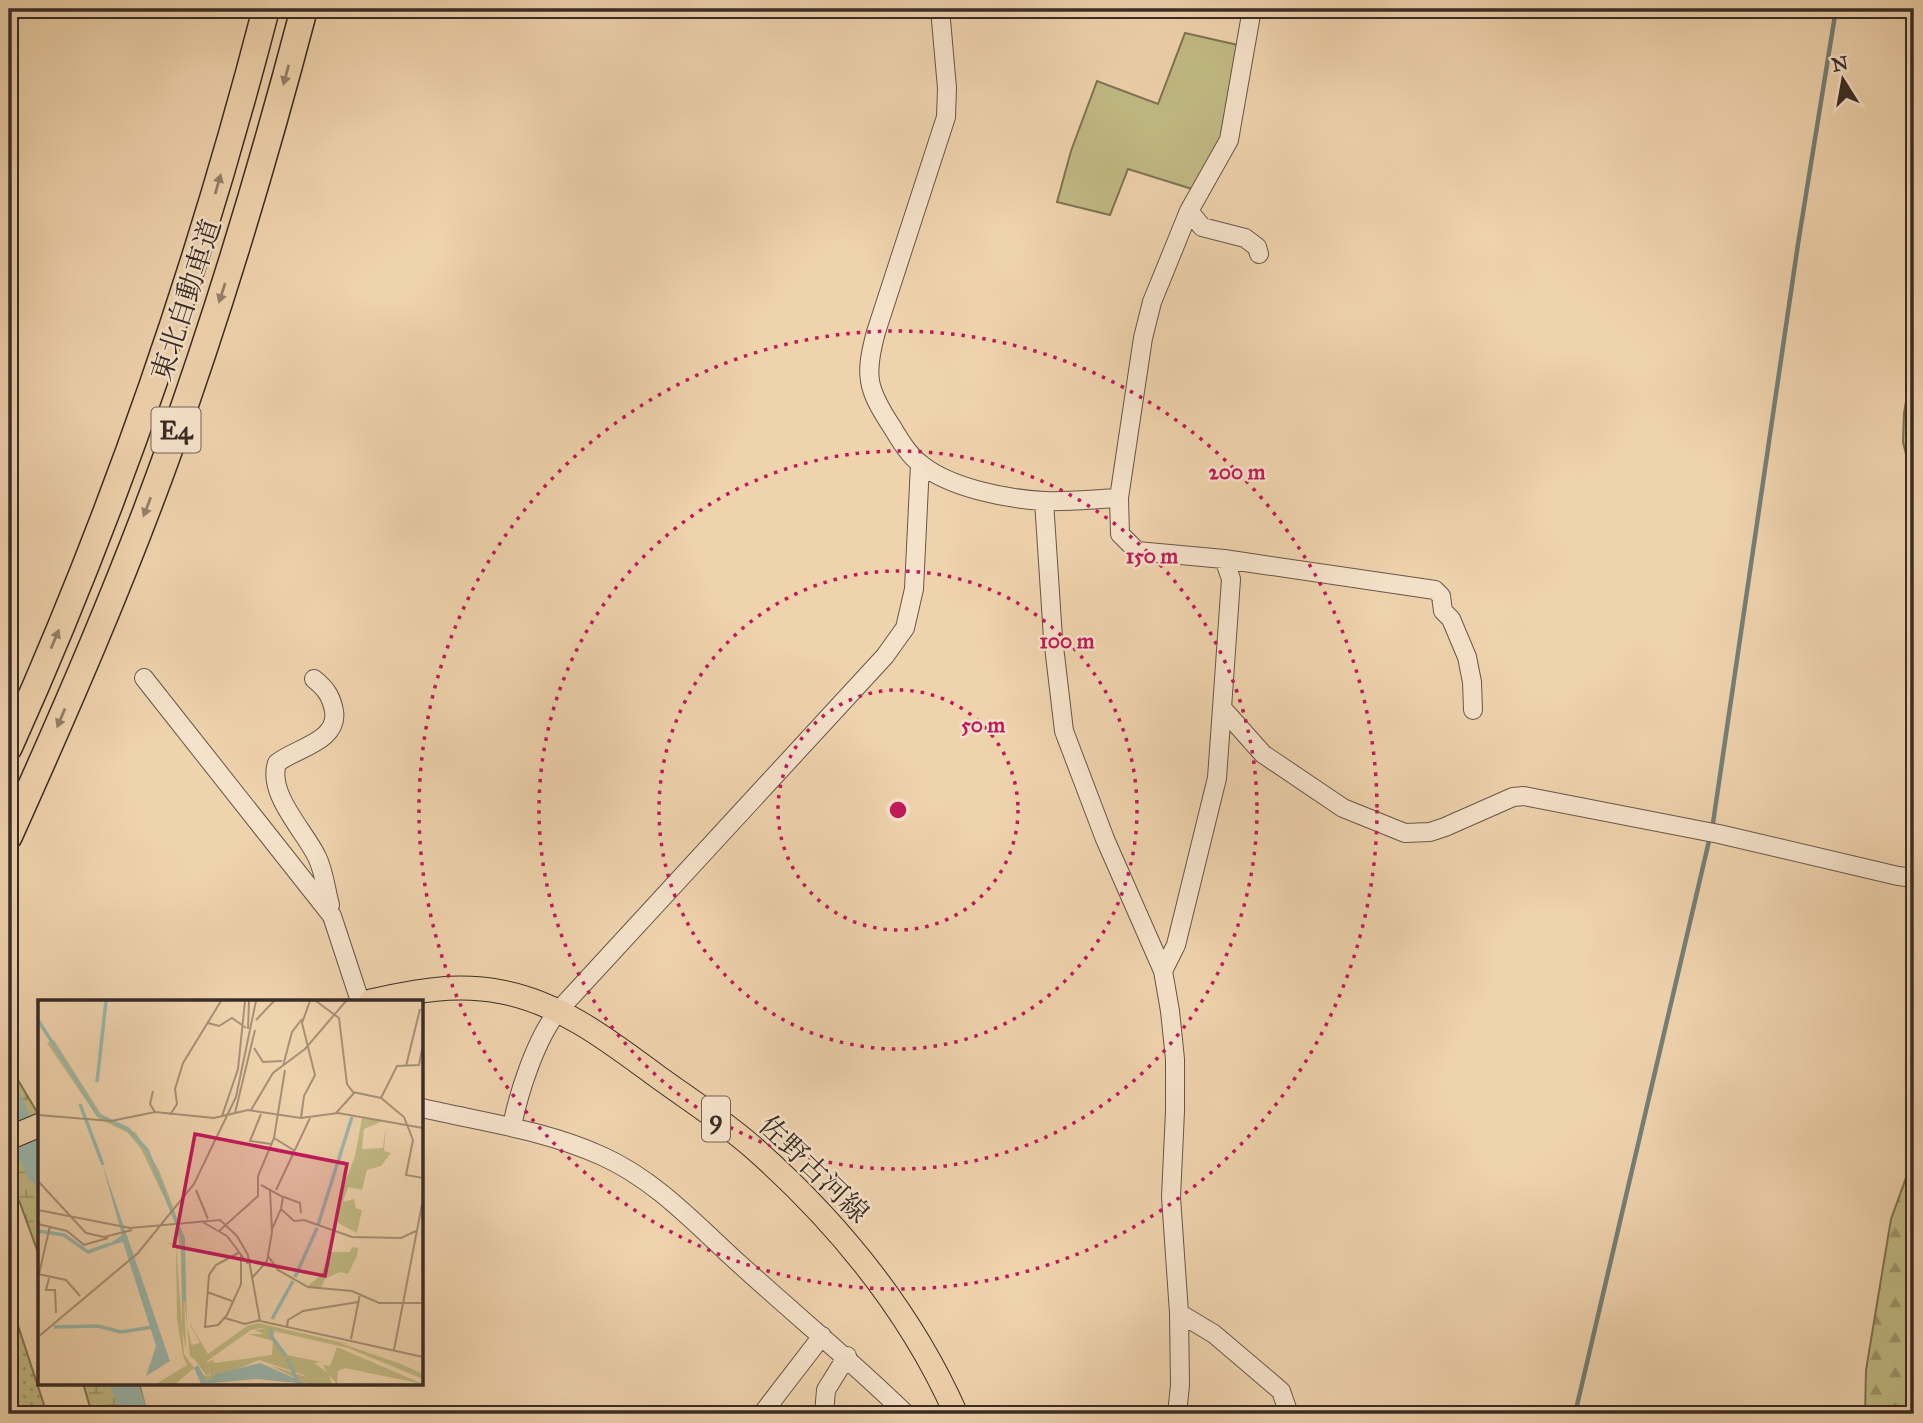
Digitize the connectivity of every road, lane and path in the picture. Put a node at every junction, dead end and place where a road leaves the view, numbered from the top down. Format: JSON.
{"nodes":[{"id":1,"x":267,"y":9,"type":"edge"},
{"id":2,"x":304,"y":9,"type":"edge"},
{"id":3,"x":940,"y":9,"type":"edge"},
{"id":4,"x":1252,"y":9,"type":"edge"},
{"id":5,"x":1189,"y":211,"type":"junction"},
{"id":6,"x":1259,"y":254,"type":"dead end"},
{"id":7,"x":920,"y":464,"type":"junction"},
{"id":8,"x":1119,"y":498,"type":"junction"},
{"id":9,"x":1044,"y":501,"type":"junction"},
{"id":10,"x":1224,"y":559,"type":"junction"},
{"id":11,"x":144,"y":678,"type":"dead end"},
{"id":12,"x":314,"y":679,"type":"dead end"},
{"id":13,"x":1222,"y":708,"type":"junction"},
{"id":14,"x":1473,"y":710,"type":"dead end"},
{"id":15,"x":9,"y":747,"type":"edge"},
{"id":16,"x":9,"y":836,"type":"edge"},
{"id":17,"x":1914,"y":878,"type":"edge"},
{"id":18,"x":332,"y":916,"type":"junction"},
{"id":19,"x":1163,"y":971,"type":"junction"},
{"id":20,"x":360,"y":1000,"type":"edge"},
{"id":21,"x":376,"y":1000,"type":"edge"},
{"id":22,"x":558,"y":1011,"type":"junction"},
{"id":23,"x":424,"y":1108,"type":"edge"},
{"id":24,"x":38,"y":1126,"type":"edge"},
{"id":25,"x":512,"y":1126,"type":"junction"},
{"id":26,"x":9,"y":1138,"type":"edge"},
{"id":27,"x":1179,"y":1313,"type":"junction"},
{"id":28,"x":822,"y":1336,"type":"junction"},
{"id":29,"x":847,"y":1356,"type":"junction"},
{"id":30,"x":762,"y":1414,"type":"edge"},
{"id":31,"x":824,"y":1414,"type":"edge"},
{"id":32,"x":906,"y":1414,"type":"edge"},
{"id":33,"x":956,"y":1414,"type":"edge"},
{"id":34,"x":1177,"y":1414,"type":"edge"},
{"id":35,"x":1289,"y":1414,"type":"edge"}],
"edges":[{"from":15,"to":1,"type":"highway","name":"東北自動車道","number":"E4","one_way":true},
{"from":2,"to":16,"type":"highway","name":"東北自動車道","number":"E4","one_way":true},
{"from":3,"to":7,"type":"street"},
{"from":4,"to":5,"type":"street"},
{"from":5,"to":6,"type":"street"},
{"from":5,"to":8,"type":"street"},
{"from":7,"to":9,"type":"street"},
{"from":7,"to":22,"type":"street"},
{"from":8,"to":9,"type":"street"},
{"from":8,"to":10,"type":"street"},
{"from":9,"to":19,"type":"street"},
{"from":10,"to":13,"type":"street"},
{"from":10,"to":14,"type":"street"},
{"from":11,"to":18,"type":"street"},
{"from":12,"to":18,"type":"street"},
{"from":13,"to":17,"type":"street"},
{"from":13,"to":19,"type":"street"},
{"from":18,"to":20,"type":"street"},
{"from":19,"to":27,"type":"street"},
{"from":21,"to":22,"type":"main road","name":"佐野古河線","number":"9"},
{"from":22,"to":25,"type":"street"},
{"from":22,"to":33,"type":"main road","name":"佐野古河線","number":"9"},
{"from":23,"to":25,"type":"street"},
{"from":24,"to":26,"type":"main road"},
{"from":25,"to":28,"type":"street"},
{"from":27,"to":34,"type":"street"},
{"from":27,"to":35,"type":"street"},
{"from":28,"to":29,"type":"street"},
{"from":28,"to":30,"type":"street"},
{"from":29,"to":31,"type":"street"},
{"from":29,"to":32,"type":"street"}]}
